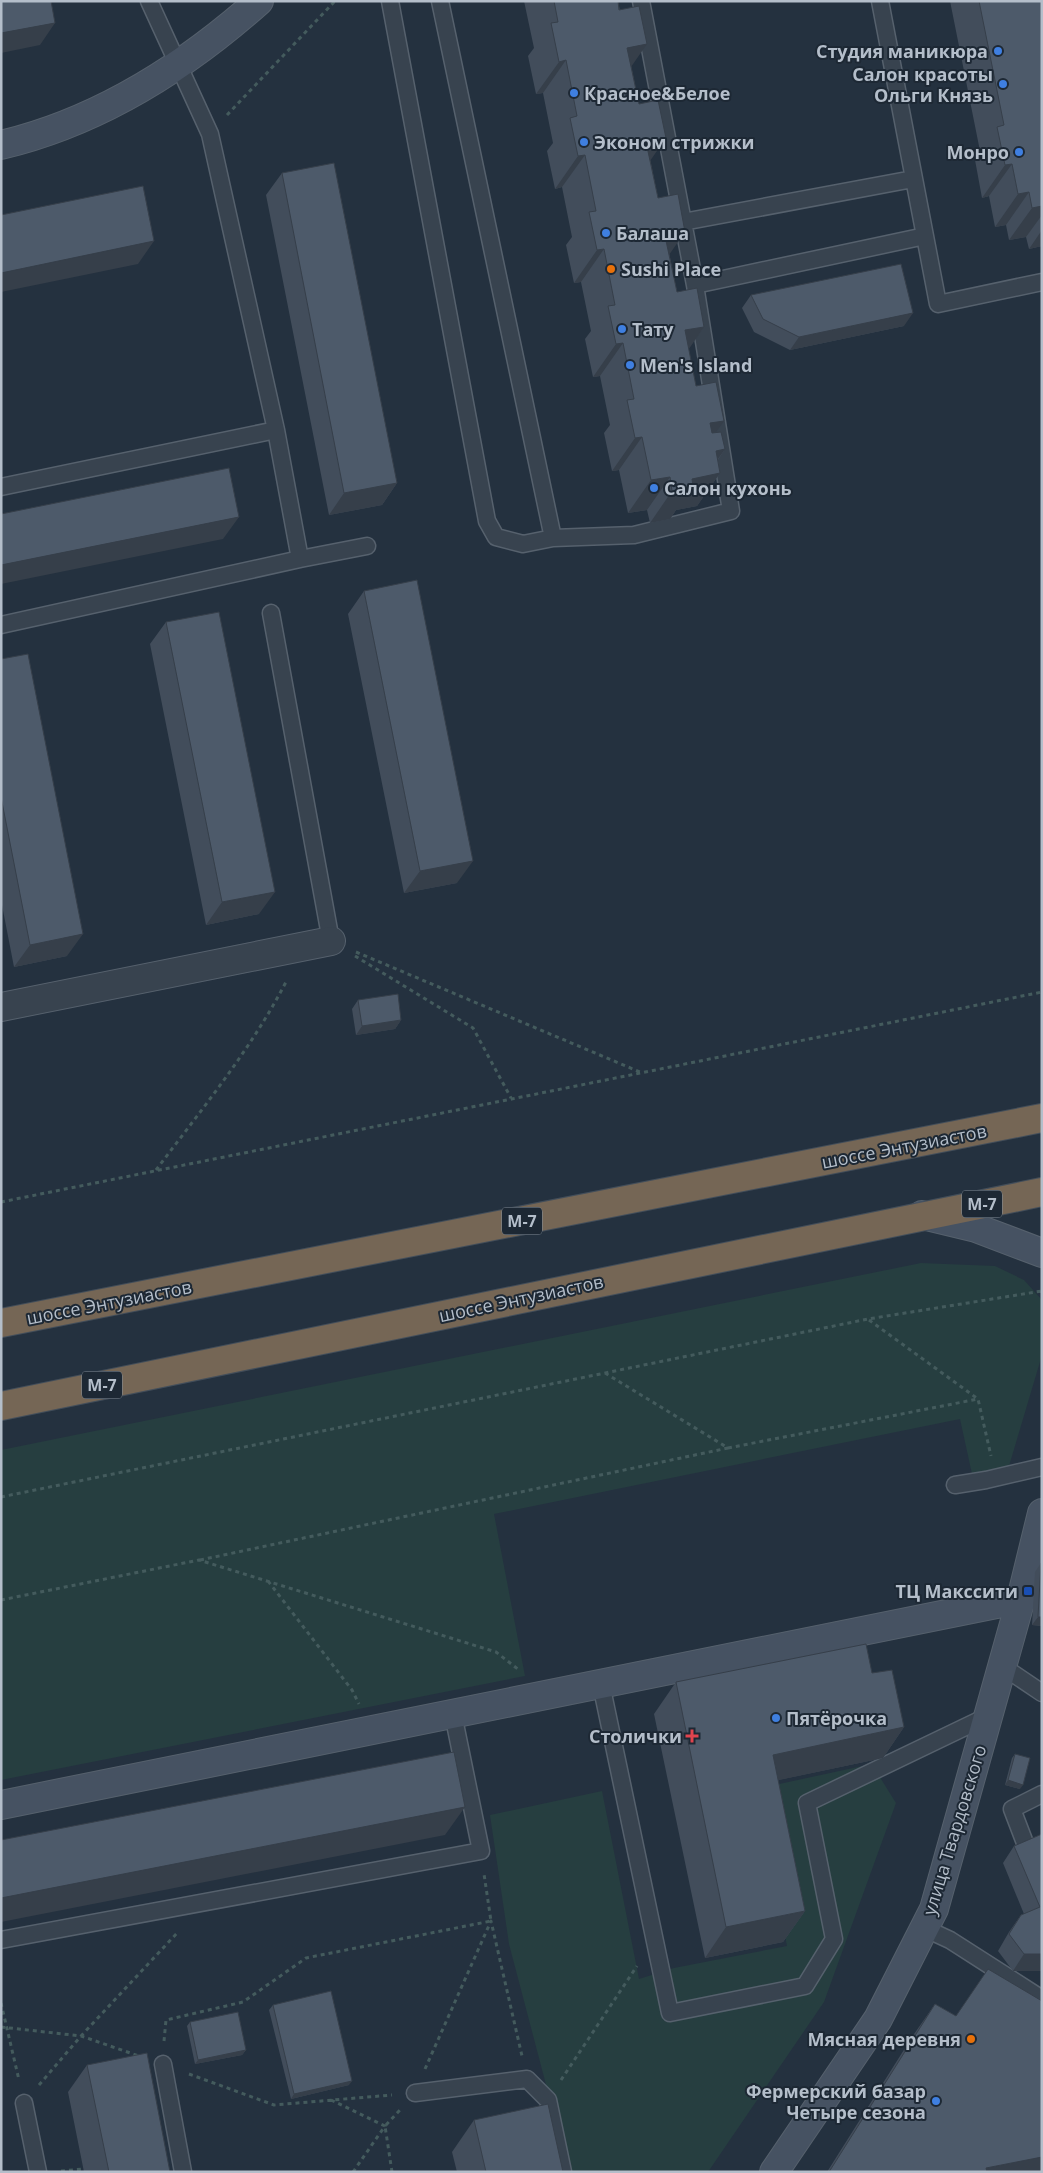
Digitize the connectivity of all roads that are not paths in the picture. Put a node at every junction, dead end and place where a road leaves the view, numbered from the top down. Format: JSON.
{"nodes":[{"id":1,"x":149,"y":1,"type":"edge"},
{"id":2,"x":259,"y":1,"type":"edge"},
{"id":3,"x":440,"y":1,"type":"edge"},
{"id":4,"x":642,"y":1,"type":"edge"},
{"id":5,"x":880,"y":1,"type":"edge"},
{"id":6,"x":388,"y":2,"type":"edge"},
{"id":7,"x":178,"y":64,"type":"junction"},
{"id":8,"x":1,"y":145,"type":"edge"},
{"id":9,"x":913,"y":180,"type":"junction"},
{"id":10,"x":683,"y":222,"type":"junction"},
{"id":11,"x":925,"y":236,"type":"junction"},
{"id":12,"x":1042,"y":282,"type":"edge"},
{"id":13,"x":695,"y":285,"type":"junction"},
{"id":14,"x":276,"y":430,"type":"junction"},
{"id":15,"x":1,"y":487,"type":"edge"},
{"id":16,"x":553,"y":538,"type":"junction"},
{"id":17,"x":367,"y":546,"type":"dead end"},
{"id":18,"x":300,"y":559,"type":"junction"},
{"id":19,"x":270,"y":613,"type":"dead end"},
{"id":20,"x":1,"y":626,"type":"edge"},
{"id":21,"x":331,"y":941,"type":"joint"},
{"id":22,"x":1,"y":1007,"type":"edge"},
{"id":23,"x":1042,"y":1118,"type":"edge"},
{"id":24,"x":1042,"y":1192,"type":"edge"},
{"id":25,"x":922,"y":1215,"type":"junction"},
{"id":26,"x":1042,"y":1253,"type":"edge"},
{"id":27,"x":1,"y":1323,"type":"edge"},
{"id":28,"x":1,"y":1406,"type":"edge"},
{"id":29,"x":1042,"y":1466,"type":"edge"},
{"id":30,"x":955,"y":1485,"type":"dead end"},
{"id":31,"x":1042,"y":1513,"type":"edge"},
{"id":32,"x":1021,"y":1599,"type":"junction"},
{"id":33,"x":1002,"y":1666,"type":"junction"},
{"id":34,"x":601,"y":1684,"type":"junction"},
{"id":35,"x":1042,"y":1693,"type":"edge"},
{"id":36,"x":453,"y":1714,"type":"junction"},
{"id":37,"x":988,"y":1716,"type":"junction"},
{"id":38,"x":1042,"y":1794,"type":"edge"},
{"id":39,"x":1,"y":1805,"type":"edge"},
{"id":40,"x":1025,"y":1842,"type":"edge"},
{"id":41,"x":924,"y":1928,"type":"junction"},
{"id":42,"x":1,"y":1940,"type":"edge"},
{"id":43,"x":1042,"y":1999,"type":"edge"},
{"id":44,"x":163,"y":2064,"type":"road end"},
{"id":45,"x":415,"y":2093,"type":"road end"},
{"id":46,"x":24,"y":2103,"type":"road end"},
{"id":47,"x":38,"y":2172,"type":"edge"},
{"id":48,"x":183,"y":2172,"type":"edge"},
{"id":49,"x":563,"y":2172,"type":"edge"},
{"id":50,"x":774,"y":2172,"type":"edge"}],
"edges":[{"from":1,"to":7,"type":"lane"},
{"from":2,"to":7,"type":"street"},
{"from":3,"to":16,"type":"lane"},
{"from":4,"to":10,"type":"lane"},
{"from":5,"to":9,"type":"lane"},
{"from":6,"to":16,"type":"lane"},
{"from":7,"to":8,"type":"street"},
{"from":7,"to":14,"type":"lane"},
{"from":9,"to":10,"type":"lane"},
{"from":9,"to":11,"type":"lane"},
{"from":10,"to":13,"type":"lane"},
{"from":11,"to":12,"type":"lane"},
{"from":11,"to":13,"type":"lane"},
{"from":13,"to":16,"type":"lane"},
{"from":14,"to":15,"type":"lane"},
{"from":14,"to":18,"type":"lane"},
{"from":17,"to":18,"type":"lane"},
{"from":18,"to":20,"type":"lane"},
{"from":19,"to":21,"type":"lane"},
{"from":21,"to":22,"type":"street"},
{"from":23,"to":27,"type":"highway","name":"шоссе Энтузиастов","number":"М-7"},
{"from":24,"to":25,"type":"highway","name":"шоссе Энтузиастов","number":"М-7"},
{"from":25,"to":26,"type":"street"},
{"from":25,"to":28,"type":"highway","name":"шоссе Энтузиастов","number":"М-7"},
{"from":29,"to":30,"type":"lane"},
{"from":31,"to":32,"type":"street","name":"улица Твардовского"},
{"from":32,"to":33,"type":"street","name":"улица Твардовского"},
{"from":32,"to":34,"type":"street"},
{"from":33,"to":35,"type":"lane"},
{"from":33,"to":37,"type":"street","name":"улица Твардовского"},
{"from":34,"to":36,"type":"street"},
{"from":34,"to":37,"type":"lane"},
{"from":36,"to":39,"type":"street"},
{"from":36,"to":42,"type":"lane"},
{"from":37,"to":41,"type":"street","name":"улица Твардовского"},
{"from":38,"to":40,"type":"lane"},
{"from":41,"to":43,"type":"lane"},
{"from":41,"to":50,"type":"street","name":"улица Твардовского"},
{"from":44,"to":48,"type":"lane"},
{"from":45,"to":49,"type":"lane"},
{"from":46,"to":47,"type":"lane"}]}
